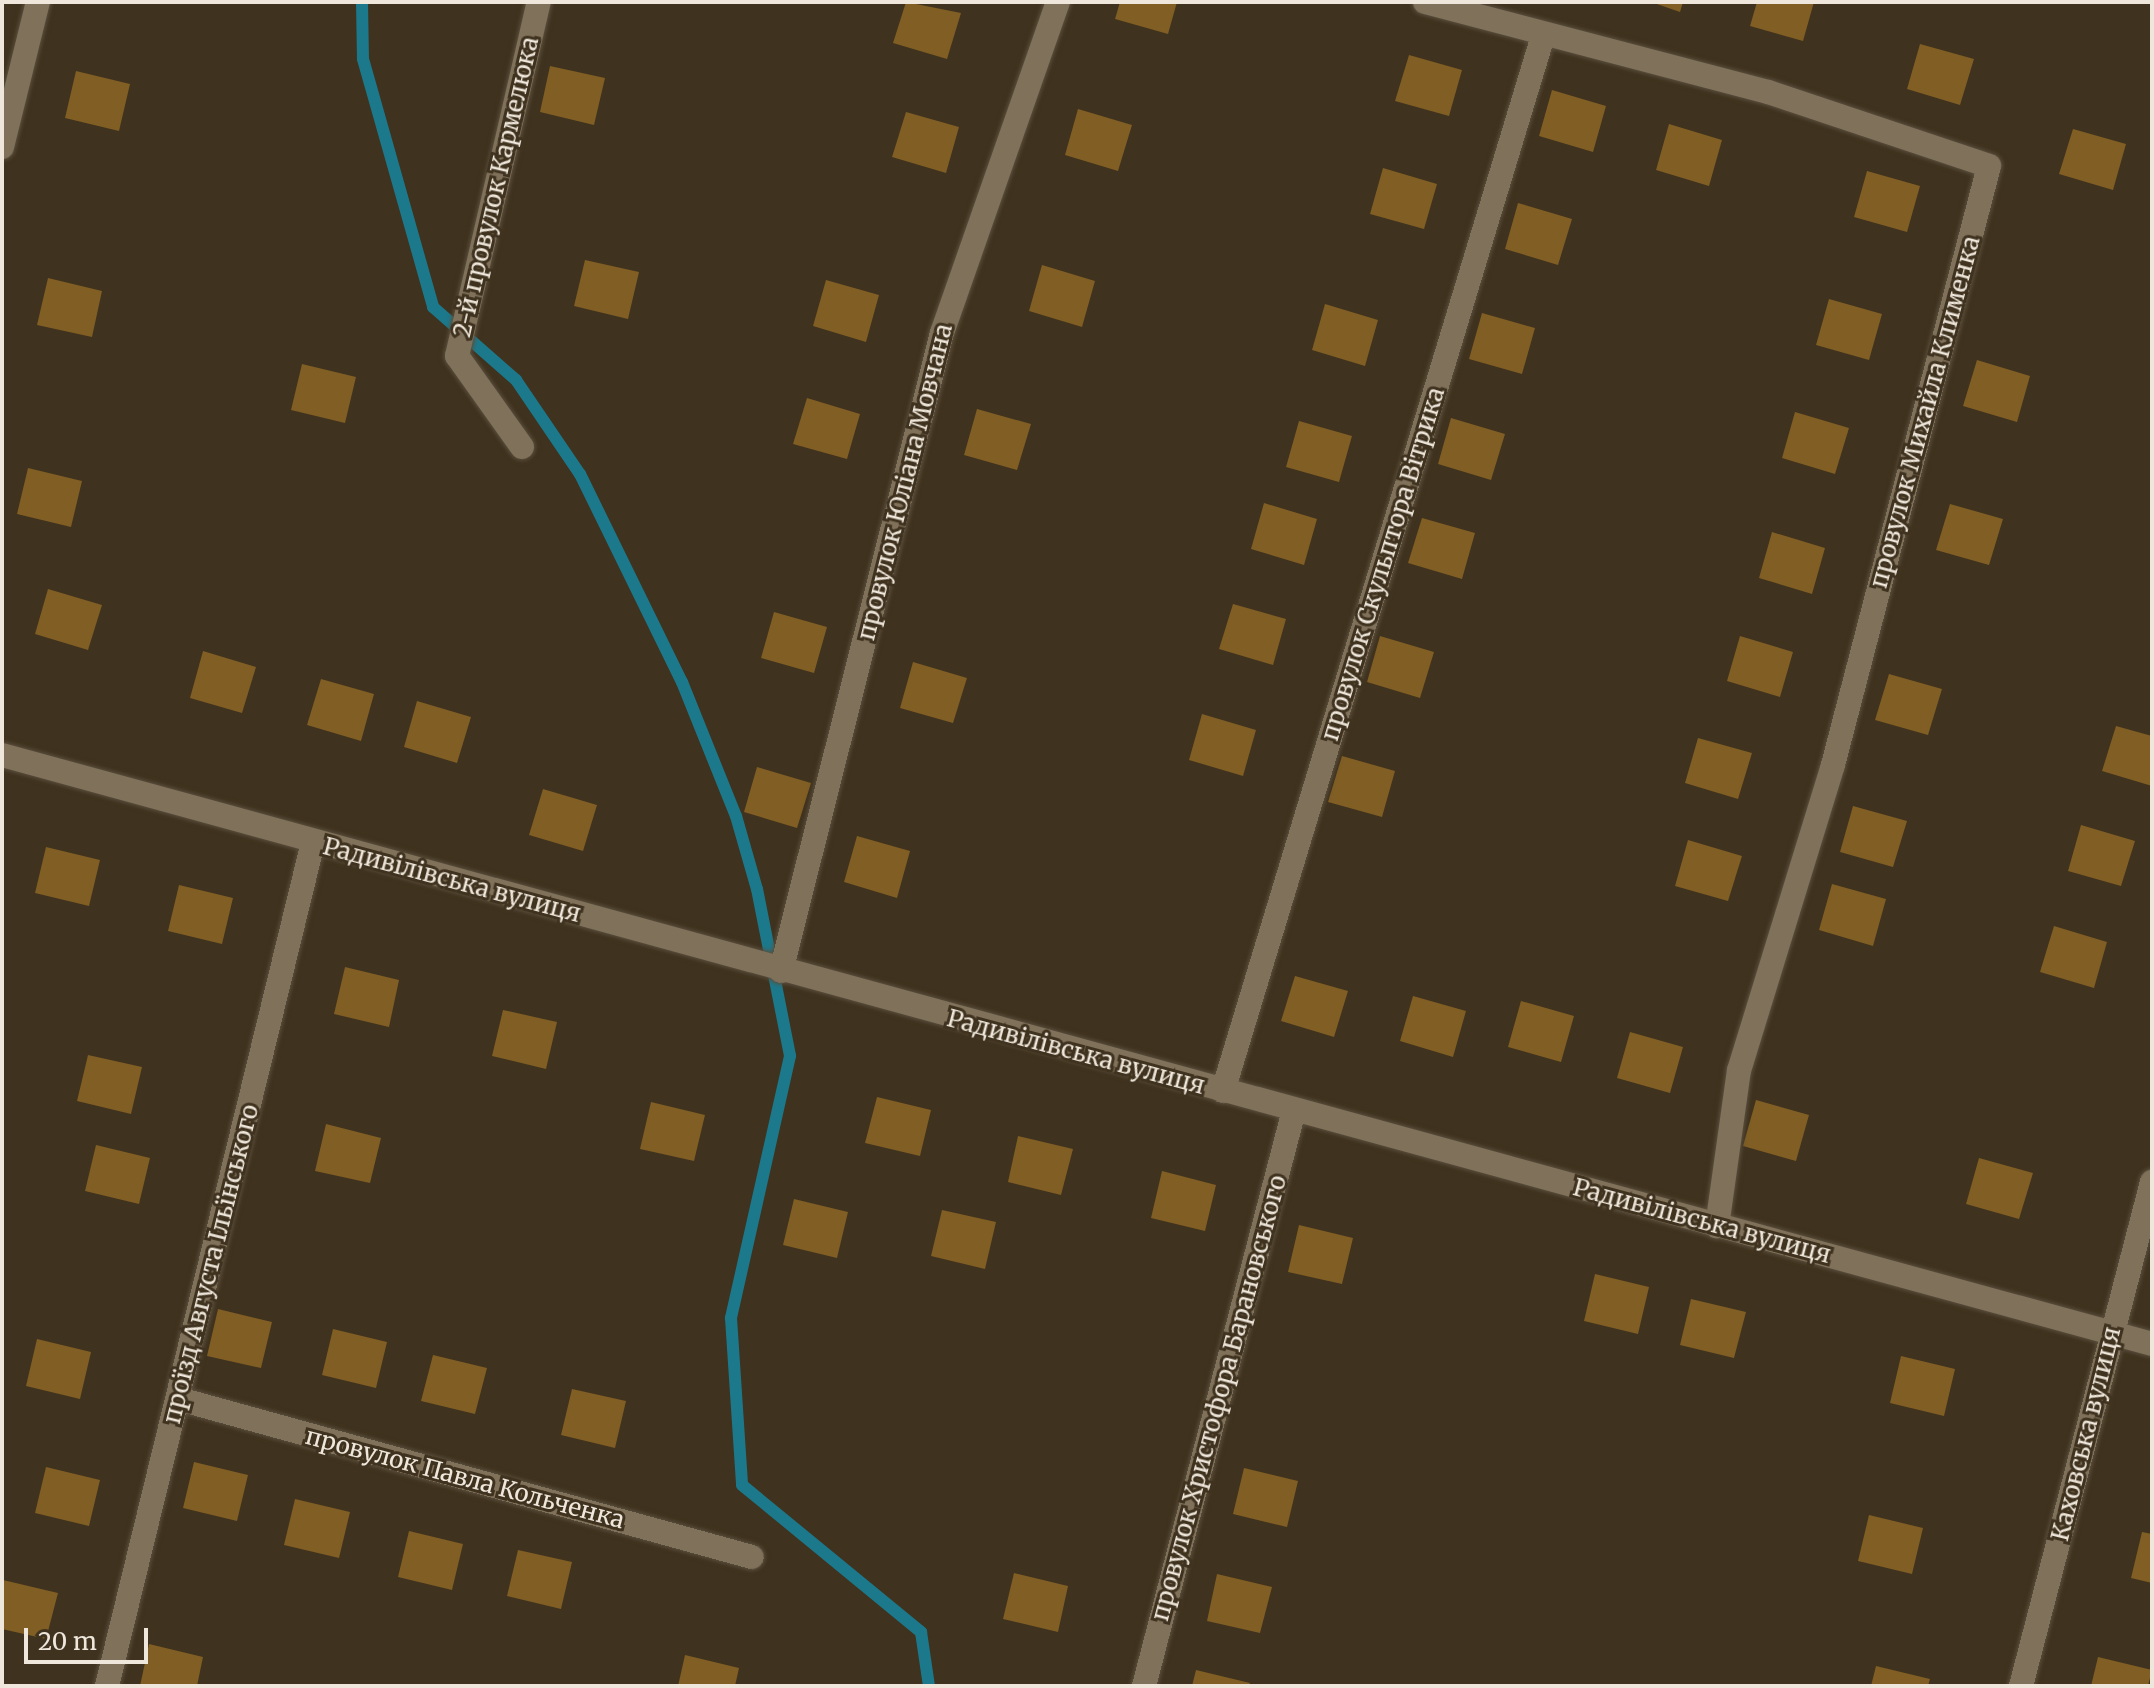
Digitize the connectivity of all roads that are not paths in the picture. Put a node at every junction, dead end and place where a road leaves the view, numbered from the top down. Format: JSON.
{"nodes":[{"id":1,"x":38,"y":2,"type":"edge"},
{"id":2,"x":539,"y":2,"type":"edge"},
{"id":3,"x":1058,"y":2,"type":"edge"},
{"id":4,"x":1425,"y":2,"type":"edge"},
{"id":5,"x":1543,"y":36,"type":"junction"},
{"id":6,"x":2,"y":147,"type":"edge"},
{"id":7,"x":522,"y":447,"type":"dead end"},
{"id":8,"x":2,"y":755,"type":"edge"},
{"id":9,"x":313,"y":842,"type":"junction"},
{"id":10,"x":781,"y":971,"type":"junction"},
{"id":11,"x":1223,"y":1091,"type":"junction"},
{"id":12,"x":1294,"y":1110,"type":"junction"},
{"id":13,"x":2152,"y":1182,"type":"edge"},
{"id":14,"x":1717,"y":1226,"type":"junction"},
{"id":15,"x":2111,"y":1333,"type":"junction"},
{"id":16,"x":2152,"y":1344,"type":"edge"},
{"id":17,"x":179,"y":1399,"type":"junction"},
{"id":18,"x":752,"y":1557,"type":"dead end"},
{"id":19,"x":107,"y":1686,"type":"edge"},
{"id":20,"x":1144,"y":1686,"type":"edge"},
{"id":21,"x":2021,"y":1686,"type":"edge"}],
"edges":[{"from":1,"to":6,"type":"street"},
{"from":2,"to":7,"type":"street","name":"2-й провулок Кармелюка"},
{"from":3,"to":10,"type":"street","name":"провулок Юліана Мовчана"},
{"from":4,"to":5,"type":"street","name":"провулок Михайла Клименка"},
{"from":5,"to":11,"type":"street","name":"провулок Скульптора Вітрика"},
{"from":5,"to":14,"type":"street","name":"провулок Михайла Клименка"},
{"from":8,"to":9,"type":"street","name":"Радивілівська вулиця"},
{"from":9,"to":10,"type":"street","name":"Радивілівська вулиця"},
{"from":9,"to":17,"type":"street","name":"проїзд Августа Ільїнського"},
{"from":10,"to":11,"type":"street","name":"Радивілівська вулиця"},
{"from":11,"to":12,"type":"street","name":"Радивілівська вулиця"},
{"from":12,"to":14,"type":"street","name":"Радивілівська вулиця"},
{"from":12,"to":20,"type":"street","name":"провулок Христофора Барановського"},
{"from":13,"to":15,"type":"street","name":"Каховська вулиця"},
{"from":14,"to":15,"type":"street","name":"Радивілівська вулиця"},
{"from":15,"to":16,"type":"street","name":"Радивілівська вулиця"},
{"from":15,"to":21,"type":"street","name":"Каховська вулиця"},
{"from":17,"to":18,"type":"street","name":"провулок Павла Кольченка"},
{"from":17,"to":19,"type":"street","name":"проїзд Августа Ільїнського"}]}
